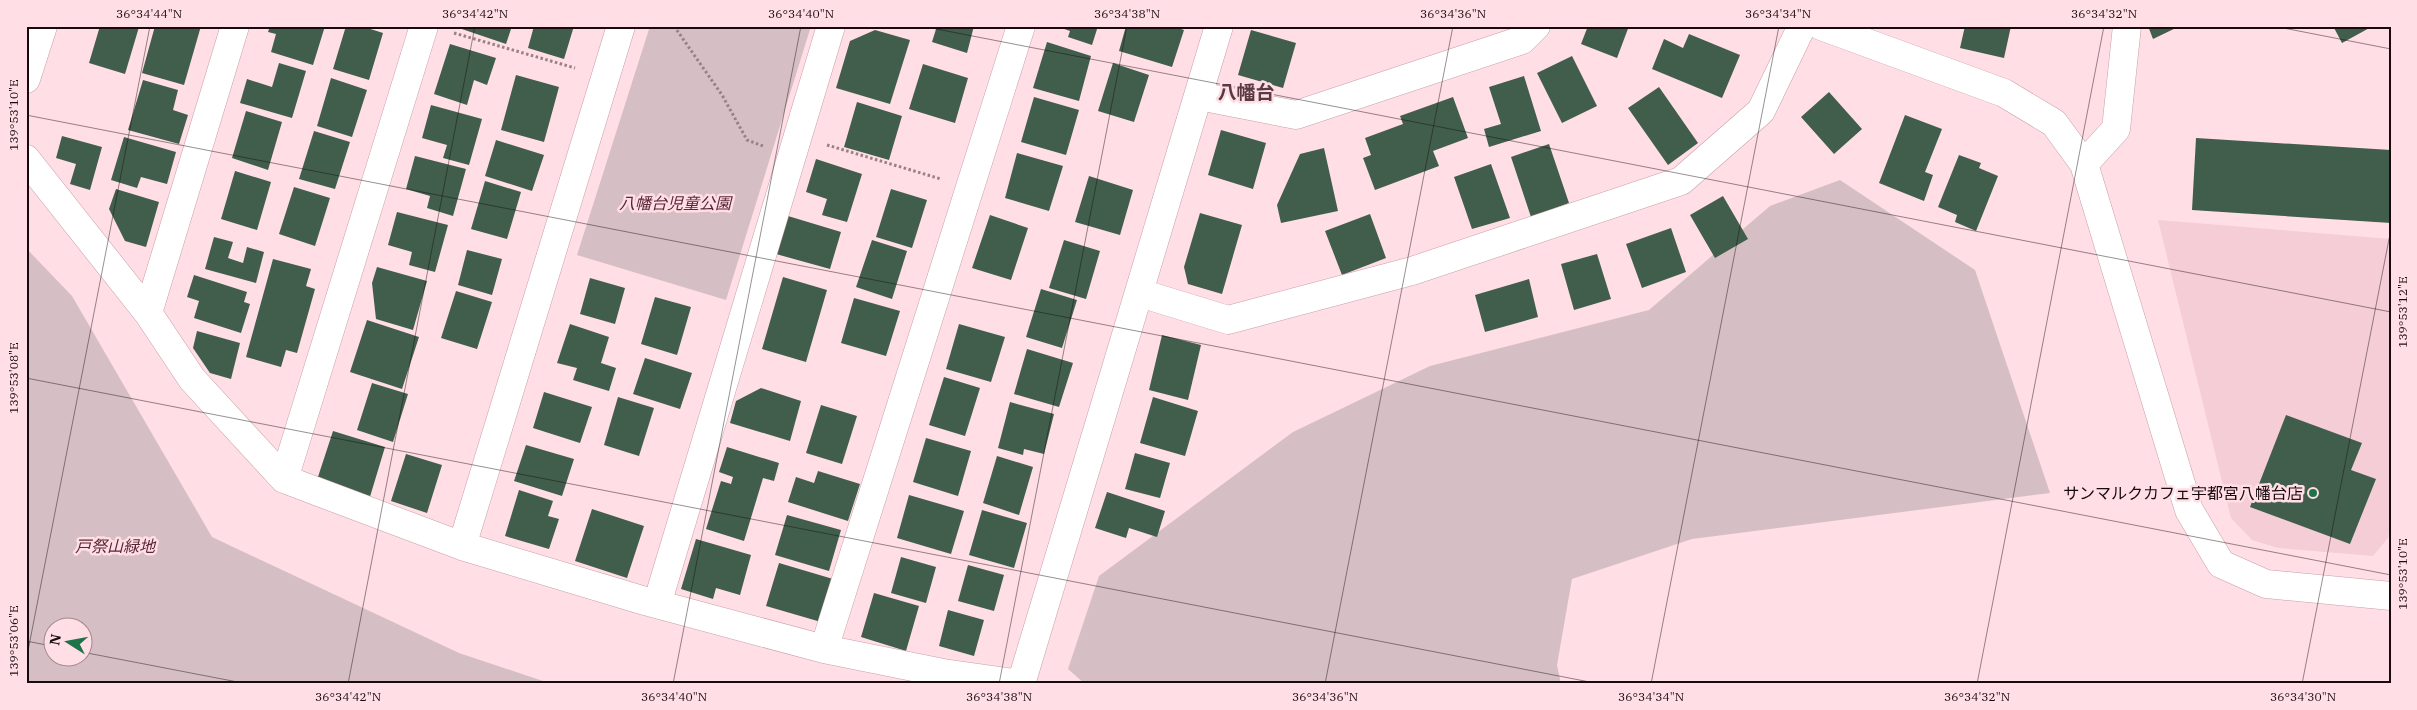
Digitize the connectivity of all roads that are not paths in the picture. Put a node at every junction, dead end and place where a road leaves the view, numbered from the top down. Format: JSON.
{"nodes":[{"id":1,"x":43,"y":26,"type":"edge"},
{"id":2,"x":236,"y":26,"type":"edge"},
{"id":3,"x":424,"y":26,"type":"edge"},
{"id":4,"x":621,"y":26,"type":"edge"},
{"id":5,"x":831,"y":26,"type":"edge"},
{"id":6,"x":1020,"y":26,"type":"edge"},
{"id":7,"x":1219,"y":26,"type":"edge"},
{"id":8,"x":1536,"y":26,"type":"edge"},
{"id":9,"x":1802,"y":26,"type":"edge"},
{"id":10,"x":1821,"y":26,"type":"edge"},
{"id":11,"x":2127,"y":26,"type":"edge"},
{"id":12,"x":1855,"y":31,"type":"edge"},
{"id":13,"x":26,"y":79,"type":"edge"},
{"id":14,"x":1199,"y":96,"type":"junction"},
{"id":15,"x":26,"y":159,"type":"edge"},
{"id":16,"x":2084,"y":164,"type":"junction"},
{"id":17,"x":1140,"y":293,"type":"junction"},
{"id":18,"x":148,"y":313,"type":"junction"},
{"id":19,"x":284,"y":479,"type":"junction"},
{"id":20,"x":462,"y":546,"type":"junction"},
{"id":21,"x":2391,"y":596,"type":"edge"},
{"id":22,"x":657,"y":604,"type":"junction"},
{"id":23,"x":824,"y":649,"type":"junction"},
{"id":24,"x":1021,"y":684,"type":"edge"}],
"edges":[{"from":1,"to":13,"type":"street"},
{"from":2,"to":18,"type":"street"},
{"from":3,"to":19,"type":"street"},
{"from":4,"to":20,"type":"street"},
{"from":5,"to":22,"type":"street"},
{"from":6,"to":23,"type":"street"},
{"from":7,"to":14,"type":"street"},
{"from":8,"to":14,"type":"street"},
{"from":9,"to":17,"type":"street"},
{"from":10,"to":12,"type":"street"},
{"from":11,"to":16,"type":"street"},
{"from":12,"to":16,"type":"street"},
{"from":14,"to":17,"type":"street"},
{"from":15,"to":18,"type":"street"},
{"from":16,"to":21,"type":"street"},
{"from":17,"to":24,"type":"street"},
{"from":18,"to":19,"type":"street"},
{"from":19,"to":20,"type":"street"},
{"from":20,"to":22,"type":"street"},
{"from":22,"to":23,"type":"street"},
{"from":23,"to":24,"type":"street"}]}
